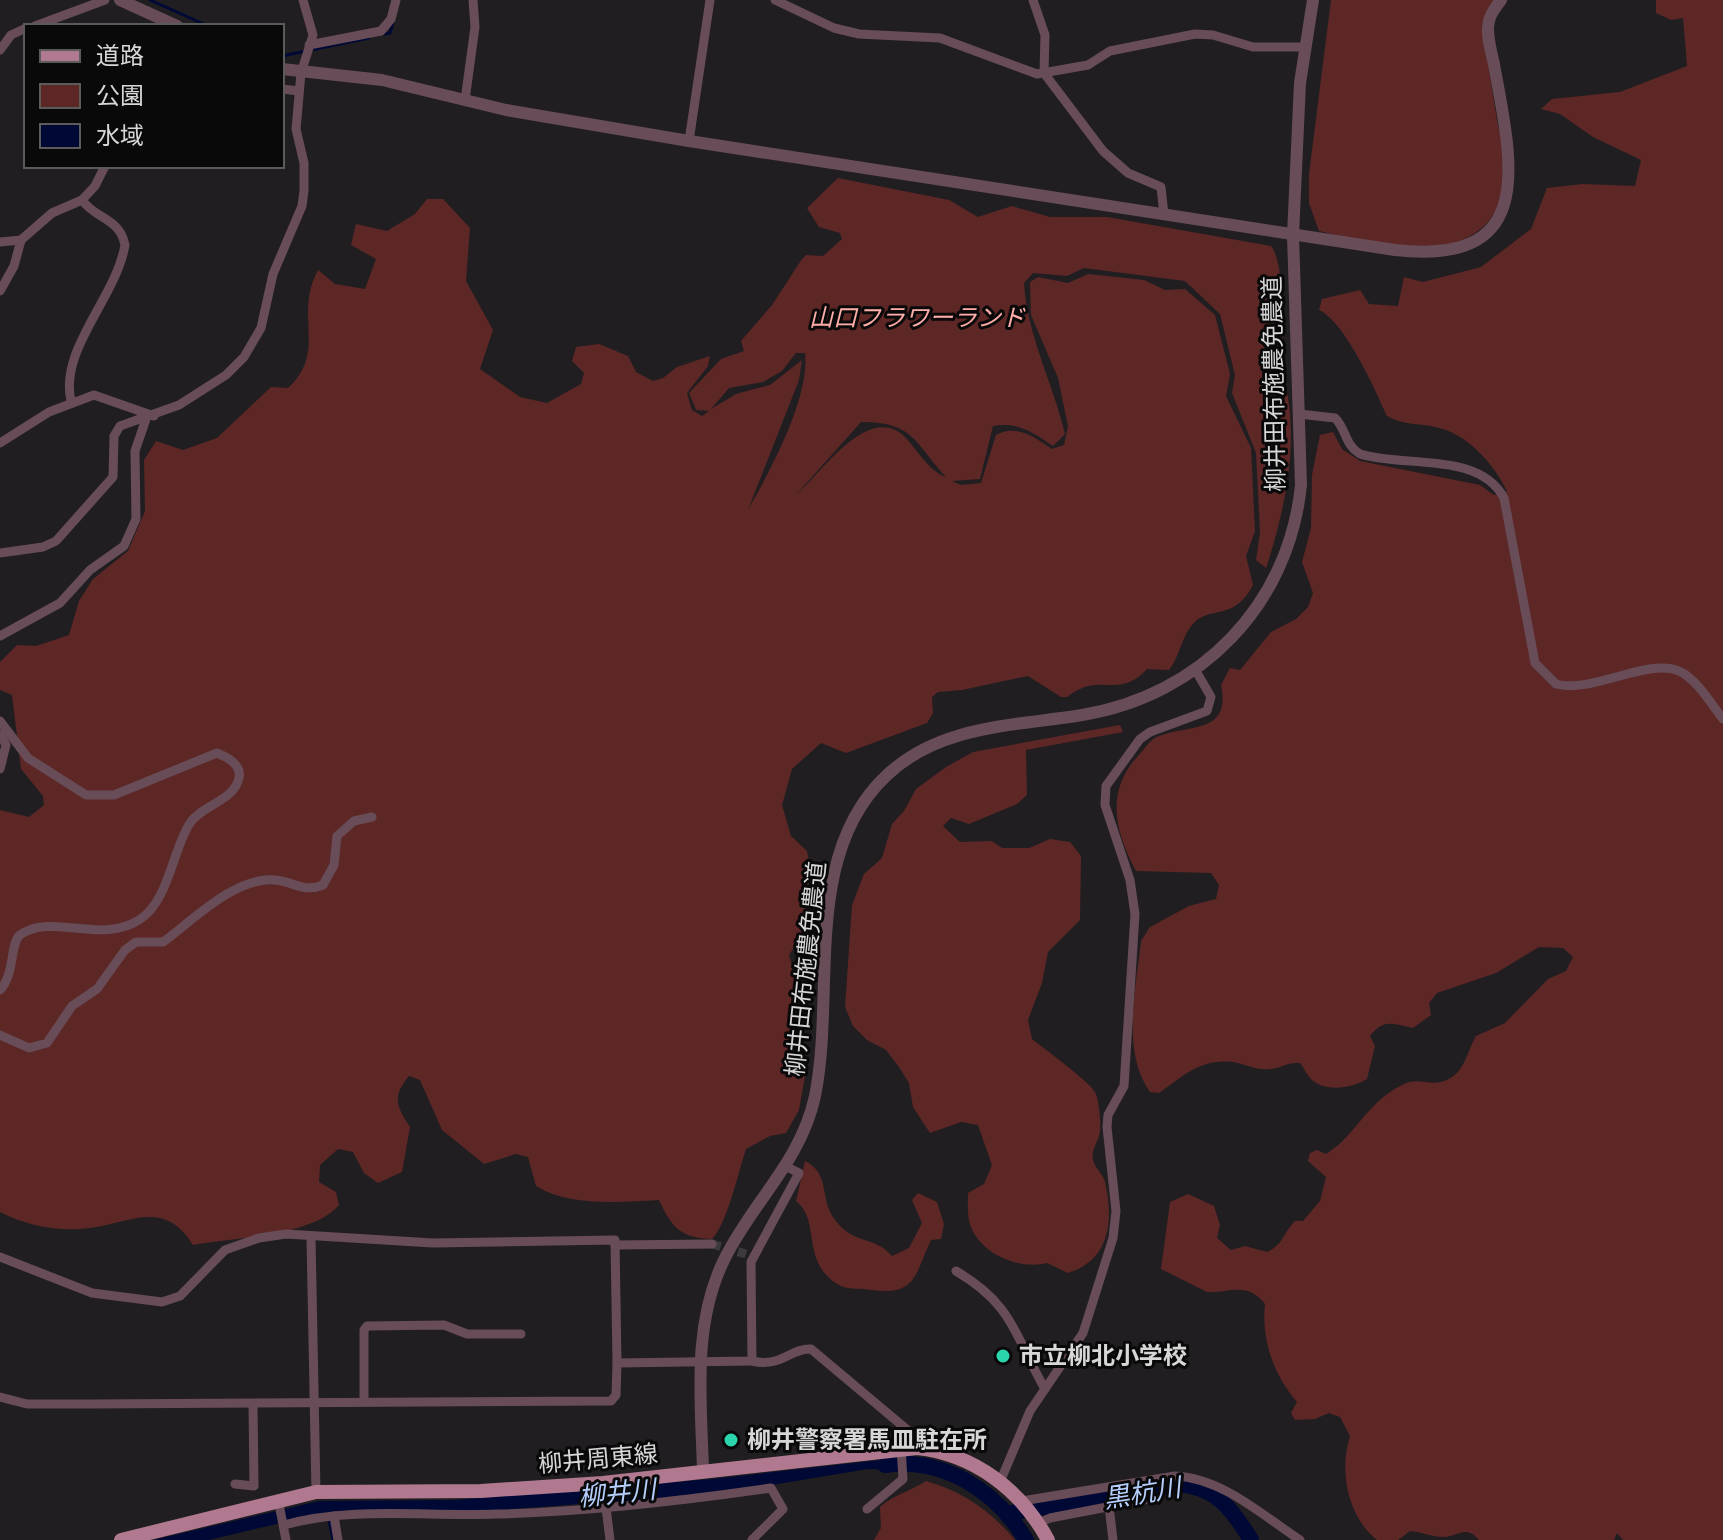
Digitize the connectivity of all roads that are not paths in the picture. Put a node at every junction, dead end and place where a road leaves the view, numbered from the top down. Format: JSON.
{"nodes":[{"id":1,"x":105,"y":0,"type":"edge"},
{"id":2,"x":120,"y":0,"type":"edge"},
{"id":3,"x":303,"y":0,"type":"edge"},
{"id":4,"x":396,"y":0,"type":"edge"},
{"id":5,"x":473,"y":0,"type":"edge"},
{"id":6,"x":710,"y":0,"type":"edge"},
{"id":7,"x":775,"y":0,"type":"edge"},
{"id":8,"x":1033,"y":0,"type":"edge"},
{"id":9,"x":1313,"y":0,"type":"edge"},
{"id":10,"x":1501,"y":0,"type":"edge"},
{"id":11,"x":40,"y":24,"type":"edge"},
{"id":12,"x":173,"y":24,"type":"edge"},
{"id":13,"x":24,"y":29,"type":"edge"},
{"id":14,"x":1304,"y":47,"type":"junction"},
{"id":15,"x":0,"y":50,"type":"edge"},
{"id":16,"x":306,"y":50,"type":"junction"},
{"id":17,"x":284,"y":69,"type":"edge"},
{"id":18,"x":301,"y":73,"type":"junction"},
{"id":19,"x":1044,"y":73,"type":"junction"},
{"id":20,"x":284,"y":89,"type":"edge"},
{"id":21,"x":299,"y":91,"type":"junction"},
{"id":22,"x":465,"y":100,"type":"junction"},
{"id":23,"x":689,"y":141,"type":"junction"},
{"id":24,"x":104,"y":168,"type":"edge"},
{"id":25,"x":82,"y":200,"type":"junction"},
{"id":26,"x":1164,"y":215,"type":"junction"},
{"id":27,"x":1293,"y":235,"type":"junction"},
{"id":28,"x":21,"y":240,"type":"junction"},
{"id":29,"x":0,"y":242,"type":"edge"},
{"id":30,"x":0,"y":291,"type":"edge"},
{"id":31,"x":71,"y":401,"type":"junction"},
{"id":32,"x":1299,"y":414,"type":"junction"},
{"id":33,"x":150,"y":417,"type":"junction"},
{"id":34,"x":0,"y":443,"type":"edge"},
{"id":35,"x":0,"y":553,"type":"edge"},
{"id":36,"x":0,"y":636,"type":"edge"},
{"id":37,"x":1196,"y":671,"type":"junction"},
{"id":38,"x":1723,"y":719,"type":"edge"},
{"id":39,"x":0,"y":721,"type":"edge"},
{"id":40,"x":0,"y":734,"type":"edge"},
{"id":41,"x":0,"y":769,"type":"edge"},
{"id":42,"x":372,"y":817,"type":"dead end"},
{"id":43,"x":0,"y":990,"type":"edge"},
{"id":44,"x":0,"y":1035,"type":"edge"},
{"id":45,"x":787,"y":1167,"type":"junction"},
{"id":46,"x":311,"y":1238,"type":"junction"},
{"id":47,"x":712,"y":1244,"type":"tunnel mouth"},
{"id":48,"x":615,"y":1245,"type":"junction"},
{"id":49,"x":0,"y":1257,"type":"edge"},
{"id":50,"x":956,"y":1271,"type":"dead end"},
{"id":51,"x":521,"y":1334,"type":"dead end"},
{"id":52,"x":752,"y":1361,"type":"junction"},
{"id":53,"x":701,"y":1362,"type":"junction"},
{"id":54,"x":617,"y":1363,"type":"junction"},
{"id":55,"x":1045,"y":1389,"type":"junction"},
{"id":56,"x":0,"y":1397,"type":"edge"},
{"id":57,"x":364,"y":1400,"type":"junction"},
{"id":58,"x":315,"y":1401,"type":"junction"},
{"id":59,"x":253,"y":1404,"type":"junction"},
{"id":60,"x":907,"y":1450,"type":"junction"},
{"id":61,"x":703,"y":1470,"type":"junction"},
{"id":62,"x":1000,"y":1482,"type":"junction"},
{"id":63,"x":235,"y":1484,"type":"dead end"},
{"id":64,"x":603,"y":1485,"type":"junction"},
{"id":65,"x":316,"y":1492,"type":"junction"},
{"id":66,"x":1154,"y":1498,"type":"dead end"},
{"id":67,"x":1023,"y":1502,"type":"junction"},
{"id":68,"x":279,"y":1503,"type":"junction"},
{"id":69,"x":606,"y":1506,"type":"junction"},
{"id":70,"x":1109,"y":1506,"type":"junction"},
{"id":71,"x":867,"y":1509,"type":"dead end"},
{"id":72,"x":330,"y":1516,"type":"junction"},
{"id":73,"x":1036,"y":1520,"type":"junction"},
{"id":74,"x":284,"y":1524,"type":"junction"},
{"id":75,"x":121,"y":1540,"type":"edge"},
{"id":76,"x":286,"y":1540,"type":"edge"},
{"id":77,"x":338,"y":1540,"type":"edge"},
{"id":78,"x":610,"y":1540,"type":"edge"},
{"id":79,"x":752,"y":1540,"type":"edge"},
{"id":80,"x":1048,"y":1540,"type":"edge"},
{"id":81,"x":1113,"y":1540,"type":"edge"},
{"id":82,"x":1300,"y":1540,"type":"edge"}],
"edges":[{"from":1,"to":11,"type":"street"},
{"from":2,"to":12,"type":"street"},
{"from":3,"to":16,"type":"street"},
{"from":4,"to":16,"type":"street"},
{"from":5,"to":22,"type":"street"},
{"from":6,"to":23,"type":"street"},
{"from":7,"to":19,"type":"street"},
{"from":8,"to":19,"type":"street"},
{"from":9,"to":14,"type":"street","name":"柳井田布施農免農道"},
{"from":10,"to":27,"type":"street"},
{"from":13,"to":15,"type":"street"},
{"from":14,"to":19,"type":"street"},
{"from":14,"to":27,"type":"street","name":"柳井田布施農免農道"},
{"from":16,"to":18,"type":"street"},
{"from":17,"to":18,"type":"street"},
{"from":18,"to":21,"type":"street"},
{"from":18,"to":22,"type":"street"},
{"from":19,"to":26,"type":"street"},
{"from":20,"to":21,"type":"street"},
{"from":21,"to":33,"type":"street"},
{"from":22,"to":23,"type":"street"},
{"from":23,"to":26,"type":"street"},
{"from":24,"to":25,"type":"street"},
{"from":25,"to":28,"type":"street"},
{"from":25,"to":31,"type":"street"},
{"from":26,"to":27,"type":"street"},
{"from":27,"to":32,"type":"street","name":"柳井田布施農免農道"},
{"from":28,"to":29,"type":"street"},
{"from":28,"to":30,"type":"street"},
{"from":31,"to":33,"type":"street"},
{"from":31,"to":34,"type":"street"},
{"from":32,"to":37,"type":"street","name":"柳井田布施農免農道"},
{"from":32,"to":38,"type":"street"},
{"from":33,"to":35,"type":"street"},
{"from":33,"to":36,"type":"street"},
{"from":37,"to":45,"type":"street","name":"柳井田布施農免農道"},
{"from":37,"to":55,"type":"street"},
{"from":39,"to":43,"type":"street"},
{"from":40,"to":41,"type":"street"},
{"from":42,"to":44,"type":"street"},
{"from":45,"to":52,"type":"street"},
{"from":45,"to":53,"type":"street","name":"柳井田布施農免農道"},
{"from":46,"to":48,"type":"street"},
{"from":46,"to":49,"type":"street"},
{"from":46,"to":58,"type":"street"},
{"from":47,"to":48,"type":"street"},
{"from":48,"to":54,"type":"street"},
{"from":50,"to":55,"type":"street"},
{"from":51,"to":57,"type":"street"},
{"from":52,"to":53,"type":"street"},
{"from":52,"to":60,"type":"street"},
{"from":53,"to":54,"type":"street"},
{"from":53,"to":61,"type":"street","name":"柳井田布施農免農道"},
{"from":54,"to":57,"type":"street"},
{"from":55,"to":62,"type":"street"},
{"from":56,"to":59,"type":"street"},
{"from":57,"to":58,"type":"street"},
{"from":58,"to":59,"type":"street"},
{"from":58,"to":65,"type":"street"},
{"from":59,"to":63,"type":"street"},
{"from":60,"to":61,"type":"main road","name":"柳井周東線"},
{"from":60,"to":62,"type":"main road","name":"柳井周東線"},
{"from":60,"to":71,"type":"street"},
{"from":61,"to":64,"type":"main road","name":"柳井周東線"},
{"from":62,"to":67,"type":"main road","name":"柳井周東線"},
{"from":64,"to":65,"type":"main road","name":"柳井周東線"},
{"from":64,"to":69,"type":"street"},
{"from":65,"to":68,"type":"main road","name":"柳井周東線"},
{"from":66,"to":70,"type":"street"},
{"from":67,"to":73,"type":"main road","name":"柳井周東線"},
{"from":67,"to":82,"type":"street"},
{"from":68,"to":74,"type":"street"},
{"from":68,"to":75,"type":"main road","name":"柳井周東線"},
{"from":69,"to":72,"type":"street"},
{"from":69,"to":78,"type":"street"},
{"from":69,"to":79,"type":"street"},
{"from":70,"to":73,"type":"street"},
{"from":70,"to":81,"type":"street"},
{"from":72,"to":74,"type":"street"},
{"from":72,"to":77,"type":"street"},
{"from":73,"to":80,"type":"main road","name":"柳井周東線"},
{"from":74,"to":76,"type":"street"}]}
